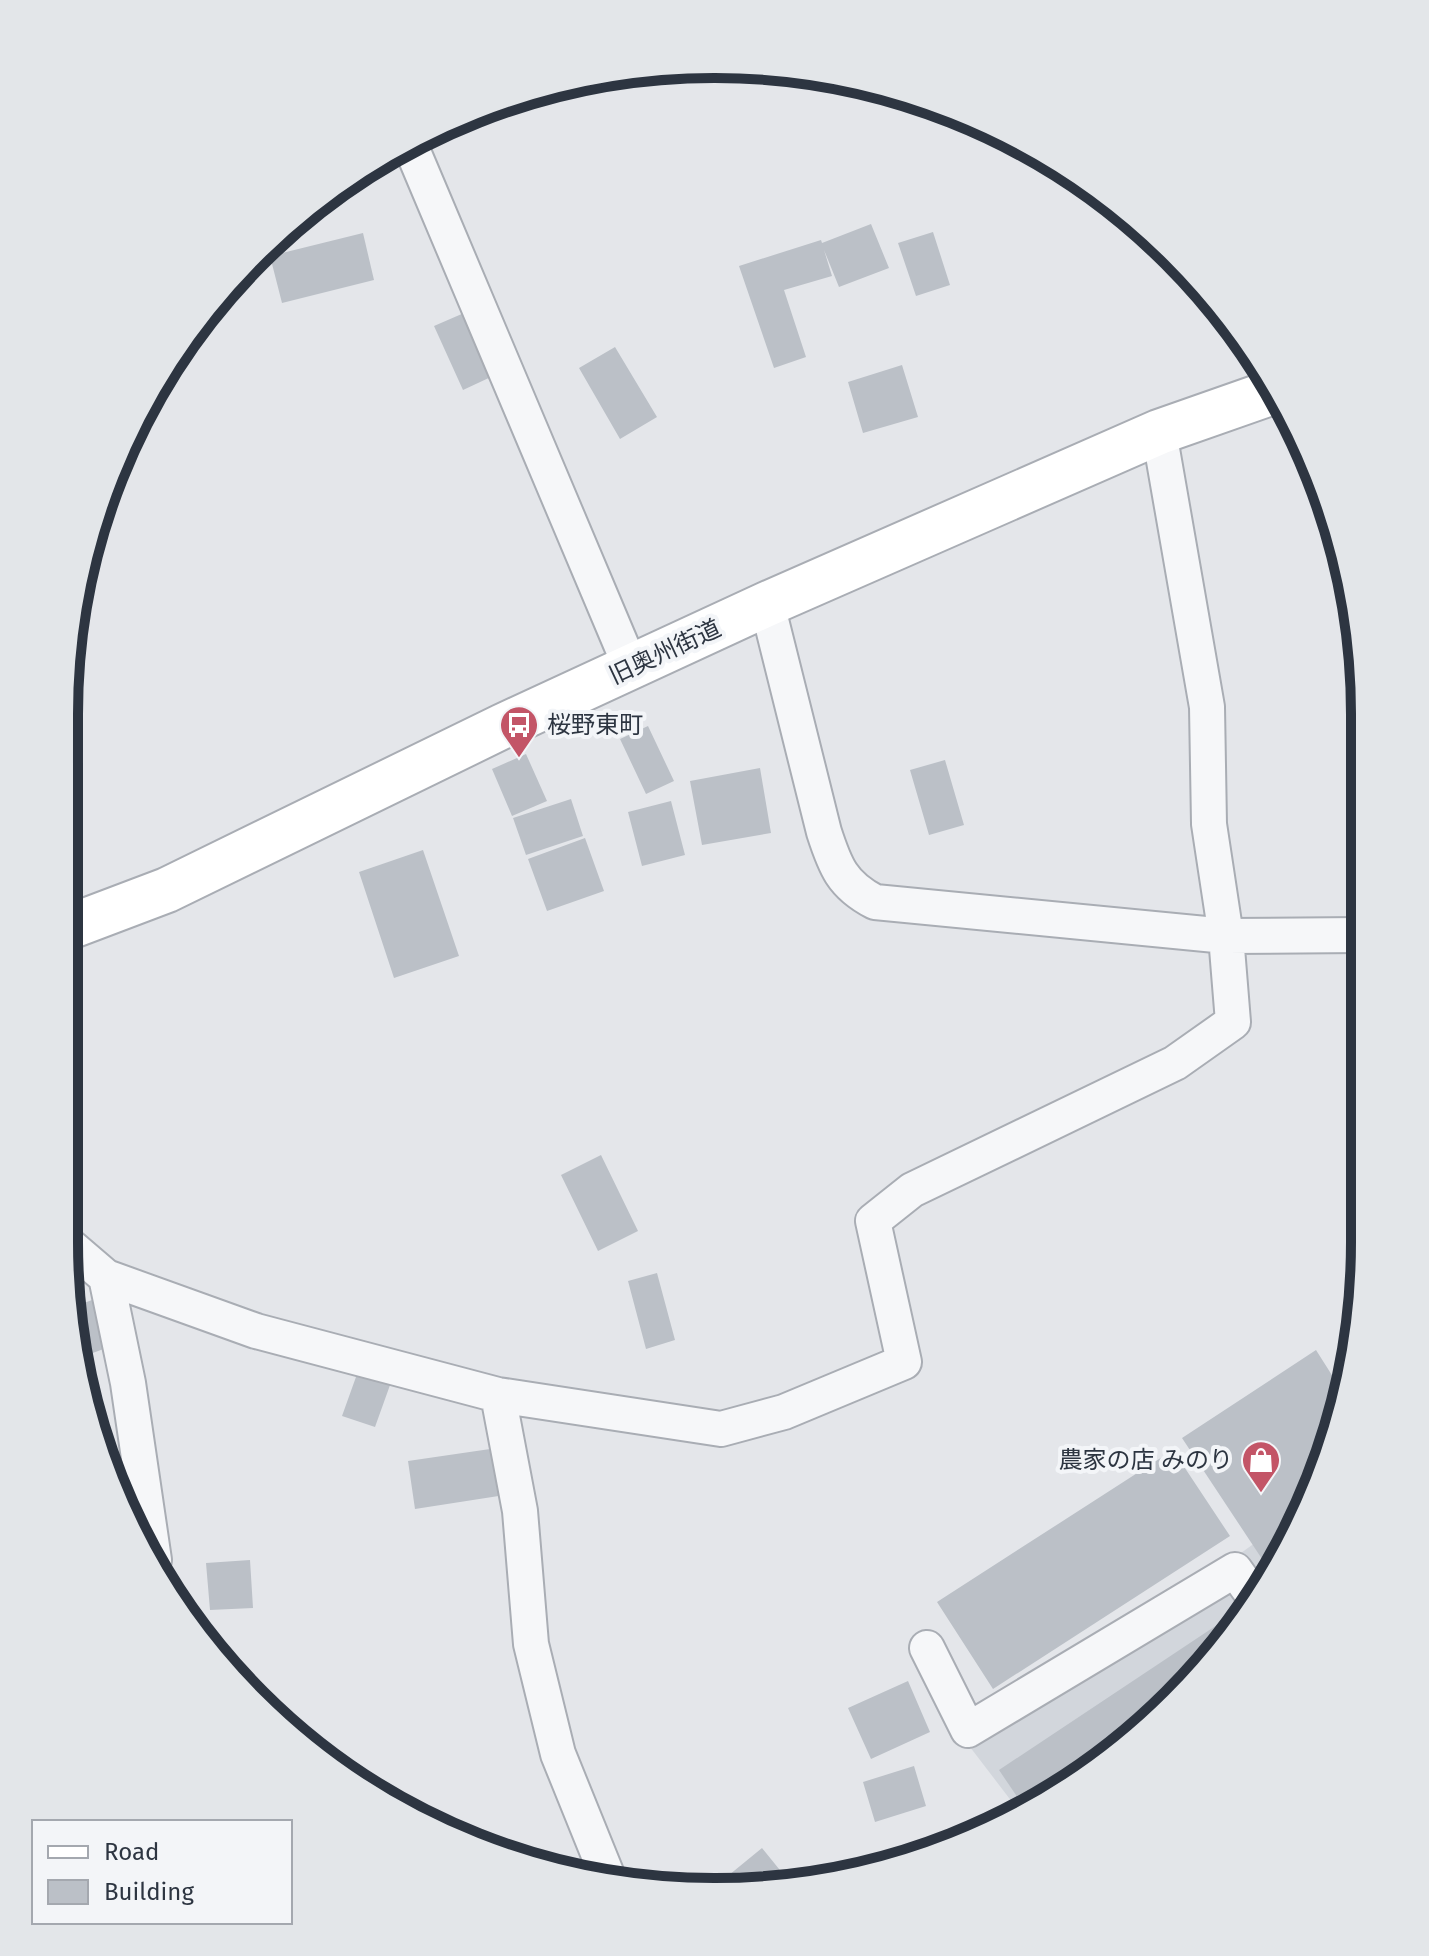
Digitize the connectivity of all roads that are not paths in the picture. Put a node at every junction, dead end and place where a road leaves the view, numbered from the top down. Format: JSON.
{"nodes":[{"id":1,"x":414,"y":154,"type":"edge"},
{"id":2,"x":1265,"y":395,"type":"edge"},
{"id":3,"x":1159,"y":432,"type":"junction"},
{"id":4,"x":767,"y":604,"type":"junction"},
{"id":5,"x":631,"y":668,"type":"junction"},
{"id":6,"x":78,"y":924,"type":"edge"},
{"id":7,"x":1351,"y":935,"type":"edge"},
{"id":8,"x":1226,"y":936,"type":"junction"},
{"id":9,"x":78,"y":1253,"type":"edge"},
{"id":10,"x":106,"y":1277,"type":"junction"},
{"id":11,"x":498,"y":1395,"type":"junction"},
{"id":12,"x":150,"y":1535,"type":"edge"},
{"id":13,"x":1248,"y":1588,"type":"edge"},
{"id":14,"x":927,"y":1648,"type":"dead end"},
{"id":15,"x":604,"y":1868,"type":"edge"}],
"edges":[{"from":1,"to":5,"type":"street"},
{"from":2,"to":3,"type":"street","name":"旧奥州街道"},
{"from":3,"to":4,"type":"street","name":"旧奥州街道"},
{"from":3,"to":8,"type":"street"},
{"from":4,"to":5,"type":"street","name":"旧奥州街道"},
{"from":4,"to":8,"type":"street"},
{"from":5,"to":6,"type":"street","name":"旧奥州街道"},
{"from":7,"to":8,"type":"street"},
{"from":8,"to":11,"type":"street"},
{"from":9,"to":10,"type":"street"},
{"from":10,"to":11,"type":"street"},
{"from":10,"to":12,"type":"street"},
{"from":11,"to":15,"type":"street"},
{"from":13,"to":14,"type":"street"}]}
